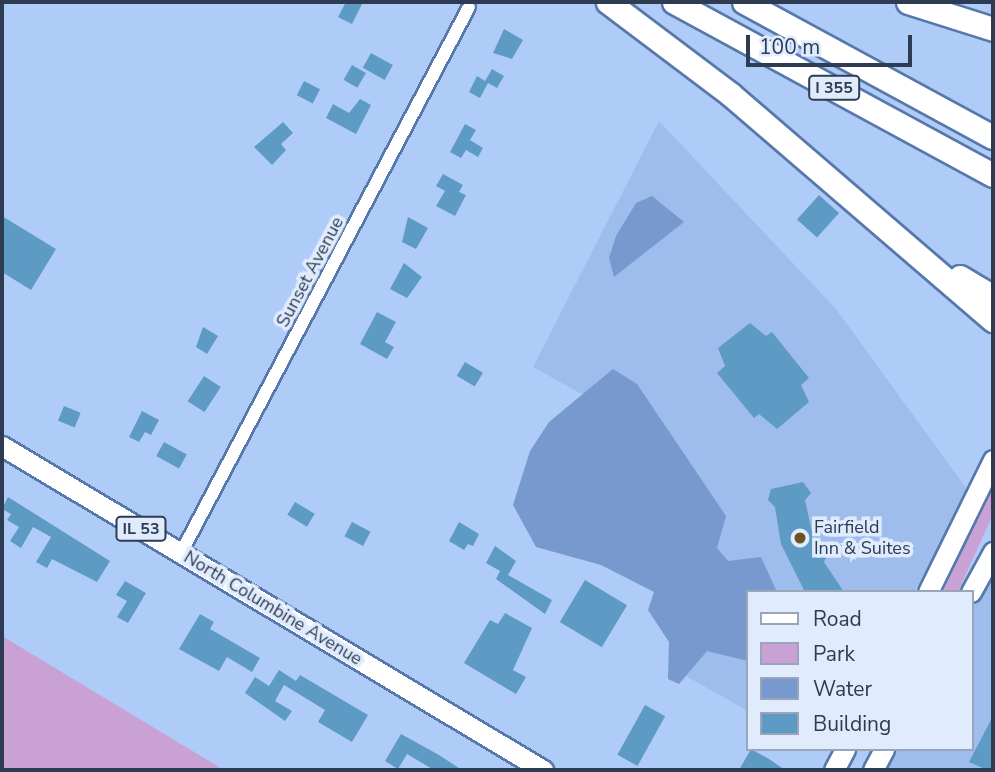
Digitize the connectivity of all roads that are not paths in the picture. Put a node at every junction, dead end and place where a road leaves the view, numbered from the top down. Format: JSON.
{"nodes":[{"id":1,"x":608,"y":2,"type":"edge"},
{"id":2,"x":674,"y":2,"type":"edge"},
{"id":3,"x":744,"y":2,"type":"edge"},
{"id":4,"x":908,"y":2,"type":"edge"},
{"id":5,"x":469,"y":7,"type":"dead end"},
{"id":6,"x":993,"y":29,"type":"edge"},
{"id":7,"x":993,"y":137,"type":"edge"},
{"id":8,"x":993,"y":175,"type":"edge"},
{"id":9,"x":910,"y":246,"type":"junction"},
{"id":10,"x":993,"y":297,"type":"edge"},
{"id":11,"x":993,"y":320,"type":"edge"},
{"id":12,"x":2,"y":446,"type":"edge"},
{"id":13,"x":993,"y":460,"type":"edge"},
{"id":14,"x":993,"y":552,"type":"edge"},
{"id":15,"x":181,"y":553,"type":"junction"},
{"id":16,"x":929,"y":590,"type":"edge"},
{"id":17,"x":972,"y":590,"type":"edge"},
{"id":18,"x":844,"y":751,"type":"edge"},
{"id":19,"x":883,"y":751,"type":"edge"},
{"id":20,"x":543,"y":770,"type":"edge"},
{"id":21,"x":834,"y":770,"type":"edge"},
{"id":22,"x":873,"y":770,"type":"edge"}],
"edges":[{"from":1,"to":9,"type":"highway"},
{"from":2,"to":8,"type":"highway","number":"I 355"},
{"from":3,"to":7,"type":"highway","number":"I 355"},
{"from":4,"to":6,"type":"highway"},
{"from":5,"to":15,"type":"street","name":"Sunset Avenue"},
{"from":9,"to":10,"type":"highway"},
{"from":9,"to":11,"type":"highway"},
{"from":12,"to":15,"type":"main road","name":"North Columbine Avenue","number":"IL 53"},
{"from":13,"to":16,"type":"main road"},
{"from":14,"to":17,"type":"main road"},
{"from":15,"to":20,"type":"main road","name":"North Columbine Avenue","number":"IL 53"},
{"from":18,"to":21,"type":"main road"},
{"from":19,"to":22,"type":"main road"}]}
